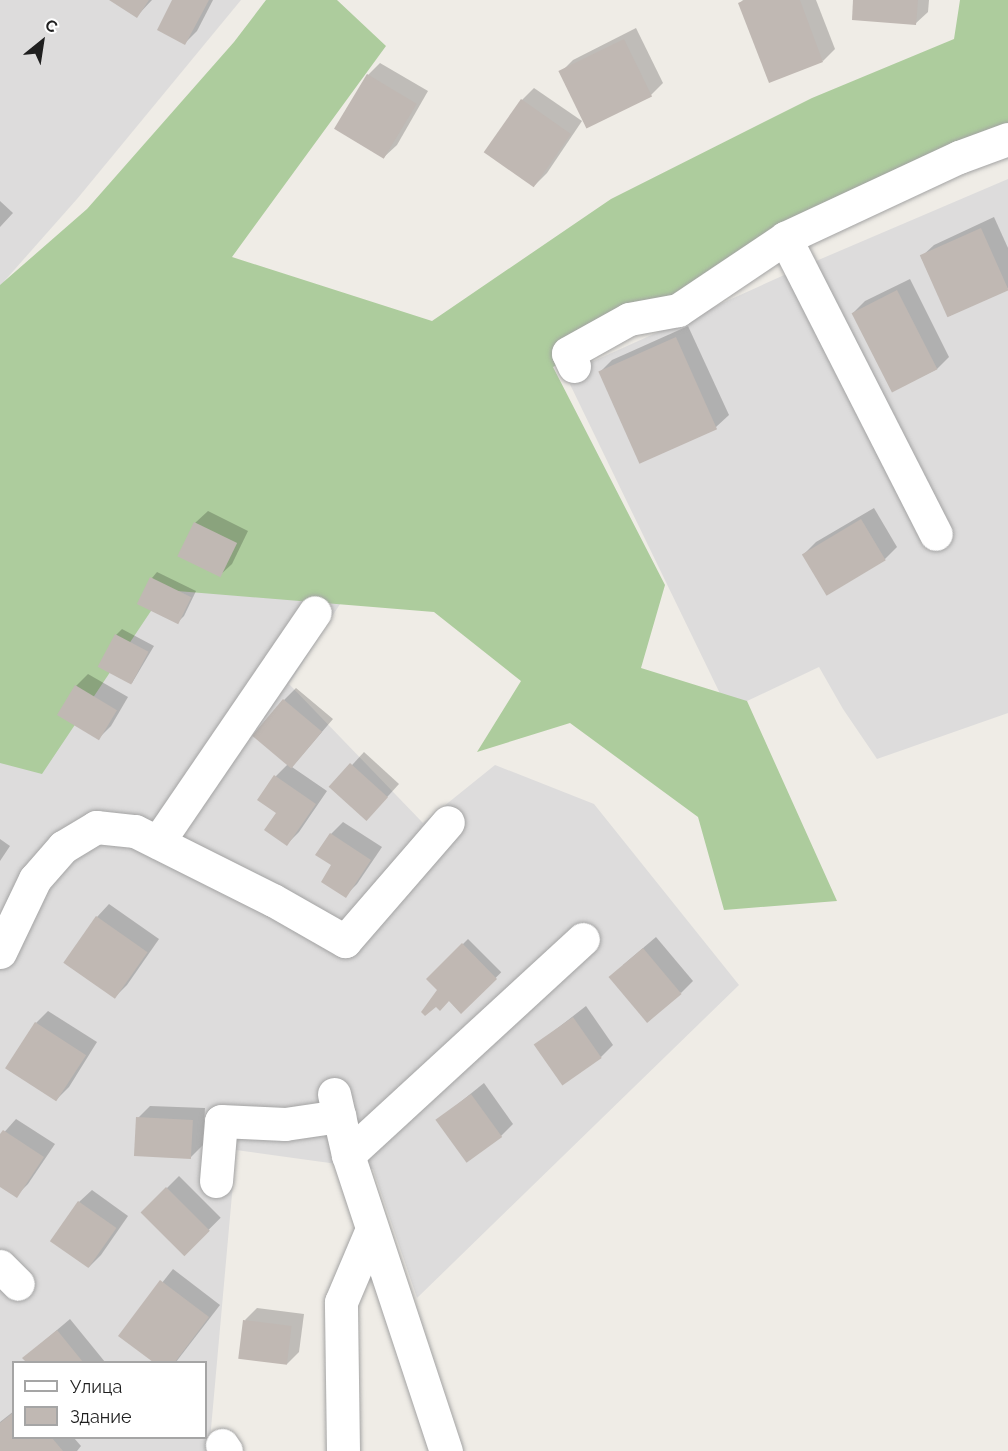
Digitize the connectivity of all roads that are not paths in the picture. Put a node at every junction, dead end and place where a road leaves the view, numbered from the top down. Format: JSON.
{"nodes":[{"id":1,"x":1008,"y":139,"type":"edge"},
{"id":2,"x":785,"y":237,"type":"junction"},
{"id":3,"x":574,"y":366,"type":"dead end"},
{"id":4,"x":936,"y":534,"type":"dead end"},
{"id":5,"x":315,"y":612,"type":"dead end"},
{"id":6,"x":448,"y":822,"type":"dead end"},
{"id":7,"x":158,"y":842,"type":"junction"},
{"id":8,"x":583,"y":939,"type":"dead end"},
{"id":9,"x":0,"y":952,"type":"edge"},
{"id":10,"x":348,"y":1155,"type":"junction"},
{"id":11,"x":216,"y":1181,"type":"dead end"},
{"id":12,"x":372,"y":1229,"type":"junction"},
{"id":13,"x":343,"y":1451,"type":"edge"},
{"id":14,"x":446,"y":1451,"type":"edge"}],
"edges":[{"from":1,"to":2,"type":"lane"},
{"from":2,"to":3,"type":"lane"},
{"from":2,"to":4,"type":"lane"},
{"from":5,"to":7,"type":"lane"},
{"from":6,"to":7,"type":"lane"},
{"from":7,"to":9,"type":"lane"},
{"from":8,"to":10,"type":"lane"},
{"from":10,"to":11,"type":"lane"},
{"from":10,"to":12,"type":"lane"},
{"from":12,"to":13,"type":"lane"},
{"from":12,"to":14,"type":"lane"}]}
